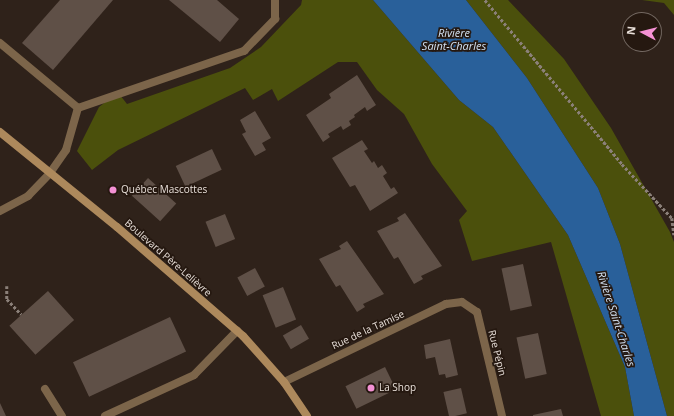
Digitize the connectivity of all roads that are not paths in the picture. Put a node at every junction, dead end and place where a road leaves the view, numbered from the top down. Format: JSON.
{"nodes":[{"id":1,"x":275,"y":0,"type":"edge"},
{"id":2,"x":0,"y":43,"type":"edge"},
{"id":3,"x":78,"y":108,"type":"junction"},
{"id":4,"x":0,"y":132,"type":"edge"},
{"id":5,"x":50,"y":173,"type":"junction"},
{"id":6,"x":0,"y":211,"type":"edge"},
{"id":7,"x":462,"y":302,"type":"joint"},
{"id":8,"x":237,"y":332,"type":"junction"},
{"id":9,"x":284,"y":382,"type":"junction"},
{"id":10,"x":45,"y":389,"type":"dead end"},
{"id":11,"x":62,"y":416,"type":"edge"},
{"id":12,"x":105,"y":416,"type":"edge"},
{"id":13,"x":307,"y":416,"type":"edge"},
{"id":14,"x":502,"y":416,"type":"edge"}],
"edges":[{"from":1,"to":3,"type":"street"},
{"from":2,"to":3,"type":"street"},
{"from":3,"to":5,"type":"street"},
{"from":4,"to":5,"type":"main road","name":"Boulevard Père-Lelièvre"},
{"from":5,"to":6,"type":"street"},
{"from":5,"to":8,"type":"main road","name":"Boulevard Père-Lelièvre"},
{"from":7,"to":9,"type":"street","name":"Rue de la Tamise"},
{"from":7,"to":14,"type":"street","name":"Rue Pépin"},
{"from":8,"to":9,"type":"main road","name":"Boulevard Père-Lelièvre"},
{"from":8,"to":12,"type":"street"},
{"from":9,"to":13,"type":"main road","name":"Boulevard Père-Lelièvre"},
{"from":10,"to":11,"type":"street"}]}
